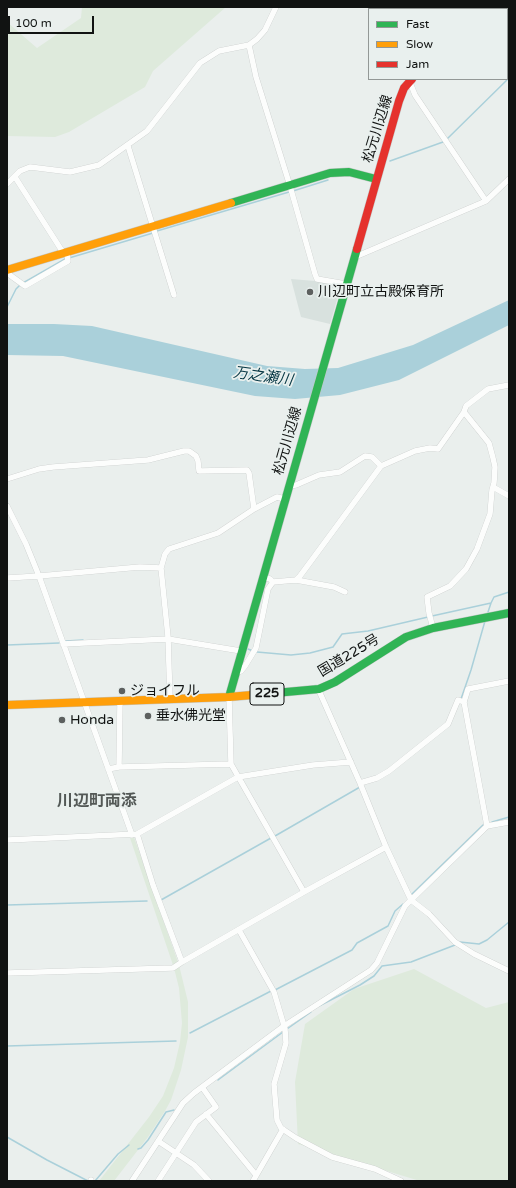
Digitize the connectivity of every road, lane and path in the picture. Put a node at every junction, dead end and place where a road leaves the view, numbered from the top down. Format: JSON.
{"nodes":[{"id":1,"x":276,"y":7,"type":"edge"},
{"id":2,"x":249,"y":45,"type":"junction"},
{"id":3,"x":410,"y":80,"type":"edge"},
{"id":4,"x":128,"y":146,"type":"junction"},
{"id":5,"x":15,"y":177,"type":"junction"},
{"id":6,"x":376,"y":179,"type":"junction"},
{"id":7,"x":509,"y":179,"type":"edge"},
{"id":8,"x":7,"y":184,"type":"edge"},
{"id":9,"x":291,"y":189,"type":"junction"},
{"id":10,"x":486,"y":201,"type":"junction"},
{"id":11,"x":154,"y":230,"type":"junction"},
{"id":12,"x":67,"y":256,"type":"junction"},
{"id":13,"x":355,"y":257,"type":"junction"},
{"id":14,"x":7,"y":270,"type":"edge"},
{"id":15,"x":7,"y":273,"type":"edge"},
{"id":16,"x":346,"y":284,"type":"junction"},
{"id":17,"x":174,"y":296,"type":"dead end"},
{"id":18,"x":509,"y":385,"type":"edge"},
{"id":19,"x":464,"y":412,"type":"junction"},
{"id":20,"x":381,"y":466,"type":"junction"},
{"id":21,"x":7,"y":480,"type":"edge"},
{"id":22,"x":289,"y":486,"type":"junction"},
{"id":23,"x":493,"y":487,"type":"junction"},
{"id":24,"x":509,"y":496,"type":"edge"},
{"id":25,"x":285,"y":499,"type":"junction"},
{"id":26,"x":7,"y":506,"type":"edge"},
{"id":27,"x":254,"y":509,"type":"junction"},
{"id":28,"x":162,"y":568,"type":"junction"},
{"id":29,"x":39,"y":576,"type":"junction"},
{"id":30,"x":263,"y":577,"type":"junction"},
{"id":31,"x":7,"y":578,"type":"edge"},
{"id":32,"x":296,"y":580,"type":"junction"},
{"id":33,"x":273,"y":582,"type":"junction"},
{"id":34,"x":345,"y":592,"type":"dead end"},
{"id":35,"x":509,"y":613,"type":"edge"},
{"id":36,"x":433,"y":628,"type":"junction"},
{"id":37,"x":168,"y":638,"type":"junction"},
{"id":38,"x":62,"y":644,"type":"junction"},
{"id":39,"x":241,"y":651,"type":"junction"},
{"id":40,"x":236,"y":672,"type":"junction"},
{"id":41,"x":509,"y":682,"type":"edge"},
{"id":42,"x":319,"y":689,"type":"junction"},
{"id":43,"x":229,"y":697,"type":"junction"},
{"id":44,"x":170,"y":699,"type":"junction"},
{"id":45,"x":120,"y":701,"type":"junction"},
{"id":46,"x":462,"y":701,"type":"junction"},
{"id":47,"x":83,"y":702,"type":"junction"},
{"id":48,"x":7,"y":705,"type":"edge"},
{"id":49,"x":351,"y":762,"type":"junction"},
{"id":50,"x":231,"y":764,"type":"junction"},
{"id":51,"x":119,"y":767,"type":"junction"},
{"id":52,"x":108,"y":768,"type":"junction"},
{"id":53,"x":238,"y":777,"type":"junction"},
{"id":54,"x":361,"y":785,"type":"junction"},
{"id":55,"x":509,"y":822,"type":"edge"},
{"id":56,"x":487,"y":826,"type":"junction"},
{"id":57,"x":134,"y":835,"type":"junction"},
{"id":58,"x":7,"y":840,"type":"edge"},
{"id":59,"x":386,"y":847,"type":"junction"},
{"id":60,"x":304,"y":892,"type":"junction"},
{"id":61,"x":411,"y":900,"type":"junction"},
{"id":62,"x":239,"y":930,"type":"junction"},
{"id":63,"x":182,"y":962,"type":"junction"},
{"id":64,"x":509,"y":972,"type":"edge"},
{"id":65,"x":7,"y":973,"type":"edge"},
{"id":66,"x":285,"y":1029,"type":"junction"},
{"id":67,"x":202,"y":1088,"type":"junction"},
{"id":68,"x":206,"y":1114,"type":"junction"},
{"id":69,"x":284,"y":1129,"type":"junction"},
{"id":70,"x":158,"y":1140,"type":"junction"},
{"id":71,"x":177,"y":1153,"type":"junction"},
{"id":72,"x":254,"y":1178,"type":"edge"},
{"id":73,"x":161,"y":1180,"type":"edge"},
{"id":74,"x":132,"y":1181,"type":"edge"},
{"id":75,"x":209,"y":1181,"type":"edge"},
{"id":76,"x":401,"y":1181,"type":"edge"}],
"edges":[{"from":1,"to":2,"type":"street"},
{"from":2,"to":4,"type":"street"},
{"from":2,"to":9,"type":"street"},
{"from":3,"to":6,"type":"main road","name":"松元川辺線"},
{"from":3,"to":10,"type":"street"},
{"from":4,"to":5,"type":"street"},
{"from":4,"to":11,"type":"street"},
{"from":5,"to":8,"type":"street"},
{"from":5,"to":12,"type":"street"},
{"from":6,"to":9,"type":"main road"},
{"from":6,"to":13,"type":"main road","name":"松元川辺線"},
{"from":7,"to":10,"type":"street"},
{"from":9,"to":11,"type":"main road"},
{"from":9,"to":16,"type":"street"},
{"from":10,"to":13,"type":"street"},
{"from":11,"to":12,"type":"main road"},
{"from":11,"to":17,"type":"street"},
{"from":12,"to":14,"type":"main road"},
{"from":12,"to":15,"type":"street"},
{"from":13,"to":16,"type":"main road","name":"松元川辺線"},
{"from":16,"to":22,"type":"main road","name":"松元川辺線"},
{"from":18,"to":19,"type":"street"},
{"from":19,"to":20,"type":"street"},
{"from":19,"to":23,"type":"street"},
{"from":20,"to":22,"type":"street"},
{"from":20,"to":32,"type":"street"},
{"from":21,"to":27,"type":"street"},
{"from":22,"to":25,"type":"main road","name":"松元川辺線"},
{"from":23,"to":24,"type":"street"},
{"from":23,"to":36,"type":"street"},
{"from":25,"to":27,"type":"street"},
{"from":25,"to":30,"type":"main road","name":"松元川辺線"},
{"from":26,"to":29,"type":"street"},
{"from":27,"to":28,"type":"street"},
{"from":28,"to":29,"type":"street"},
{"from":28,"to":37,"type":"street"},
{"from":29,"to":31,"type":"street"},
{"from":29,"to":38,"type":"street"},
{"from":30,"to":33,"type":"street"},
{"from":30,"to":39,"type":"main road","name":"松元川辺線"},
{"from":32,"to":33,"type":"street"},
{"from":32,"to":34,"type":"street"},
{"from":33,"to":40,"type":"street"},
{"from":35,"to":36,"type":"main road","name":"国道225号","number":"225"},
{"from":36,"to":42,"type":"main road","name":"国道225号","number":"225"},
{"from":37,"to":38,"type":"street"},
{"from":37,"to":39,"type":"street"},
{"from":37,"to":44,"type":"street"},
{"from":38,"to":47,"type":"street"},
{"from":39,"to":40,"type":"main road","name":"松元川辺線"},
{"from":40,"to":43,"type":"main road","name":"松元川辺線"},
{"from":41,"to":46,"type":"street"},
{"from":42,"to":43,"type":"main road","name":"国道225号","number":"225"},
{"from":42,"to":49,"type":"street"},
{"from":43,"to":44,"type":"main road","name":"国道225号","number":"225"},
{"from":43,"to":50,"type":"street"},
{"from":44,"to":45,"type":"main road","name":"国道225号","number":"225"},
{"from":45,"to":47,"type":"main road","name":"国道225号","number":"225"},
{"from":45,"to":51,"type":"street"},
{"from":46,"to":54,"type":"street"},
{"from":46,"to":56,"type":"street"},
{"from":47,"to":48,"type":"main road","name":"国道225号","number":"225"},
{"from":47,"to":52,"type":"street"},
{"from":49,"to":53,"type":"street"},
{"from":49,"to":54,"type":"street"},
{"from":50,"to":51,"type":"street"},
{"from":50,"to":53,"type":"street"},
{"from":51,"to":52,"type":"street"},
{"from":52,"to":57,"type":"street"},
{"from":53,"to":57,"type":"street"},
{"from":53,"to":60,"type":"street"},
{"from":54,"to":59,"type":"street"},
{"from":55,"to":56,"type":"street"},
{"from":56,"to":61,"type":"street"},
{"from":57,"to":58,"type":"street"},
{"from":57,"to":63,"type":"street"},
{"from":59,"to":60,"type":"street"},
{"from":59,"to":61,"type":"street"},
{"from":60,"to":62,"type":"street"},
{"from":61,"to":64,"type":"street"},
{"from":61,"to":66,"type":"street"},
{"from":62,"to":63,"type":"street"},
{"from":62,"to":66,"type":"street"},
{"from":63,"to":65,"type":"street"},
{"from":66,"to":67,"type":"street"},
{"from":66,"to":69,"type":"street"},
{"from":67,"to":68,"type":"street"},
{"from":67,"to":70,"type":"street"},
{"from":68,"to":71,"type":"street"},
{"from":68,"to":72,"type":"street"},
{"from":69,"to":72,"type":"street"},
{"from":69,"to":76,"type":"street"},
{"from":70,"to":71,"type":"street"},
{"from":70,"to":74,"type":"street"},
{"from":71,"to":73,"type":"street"},
{"from":71,"to":75,"type":"street"}]}
